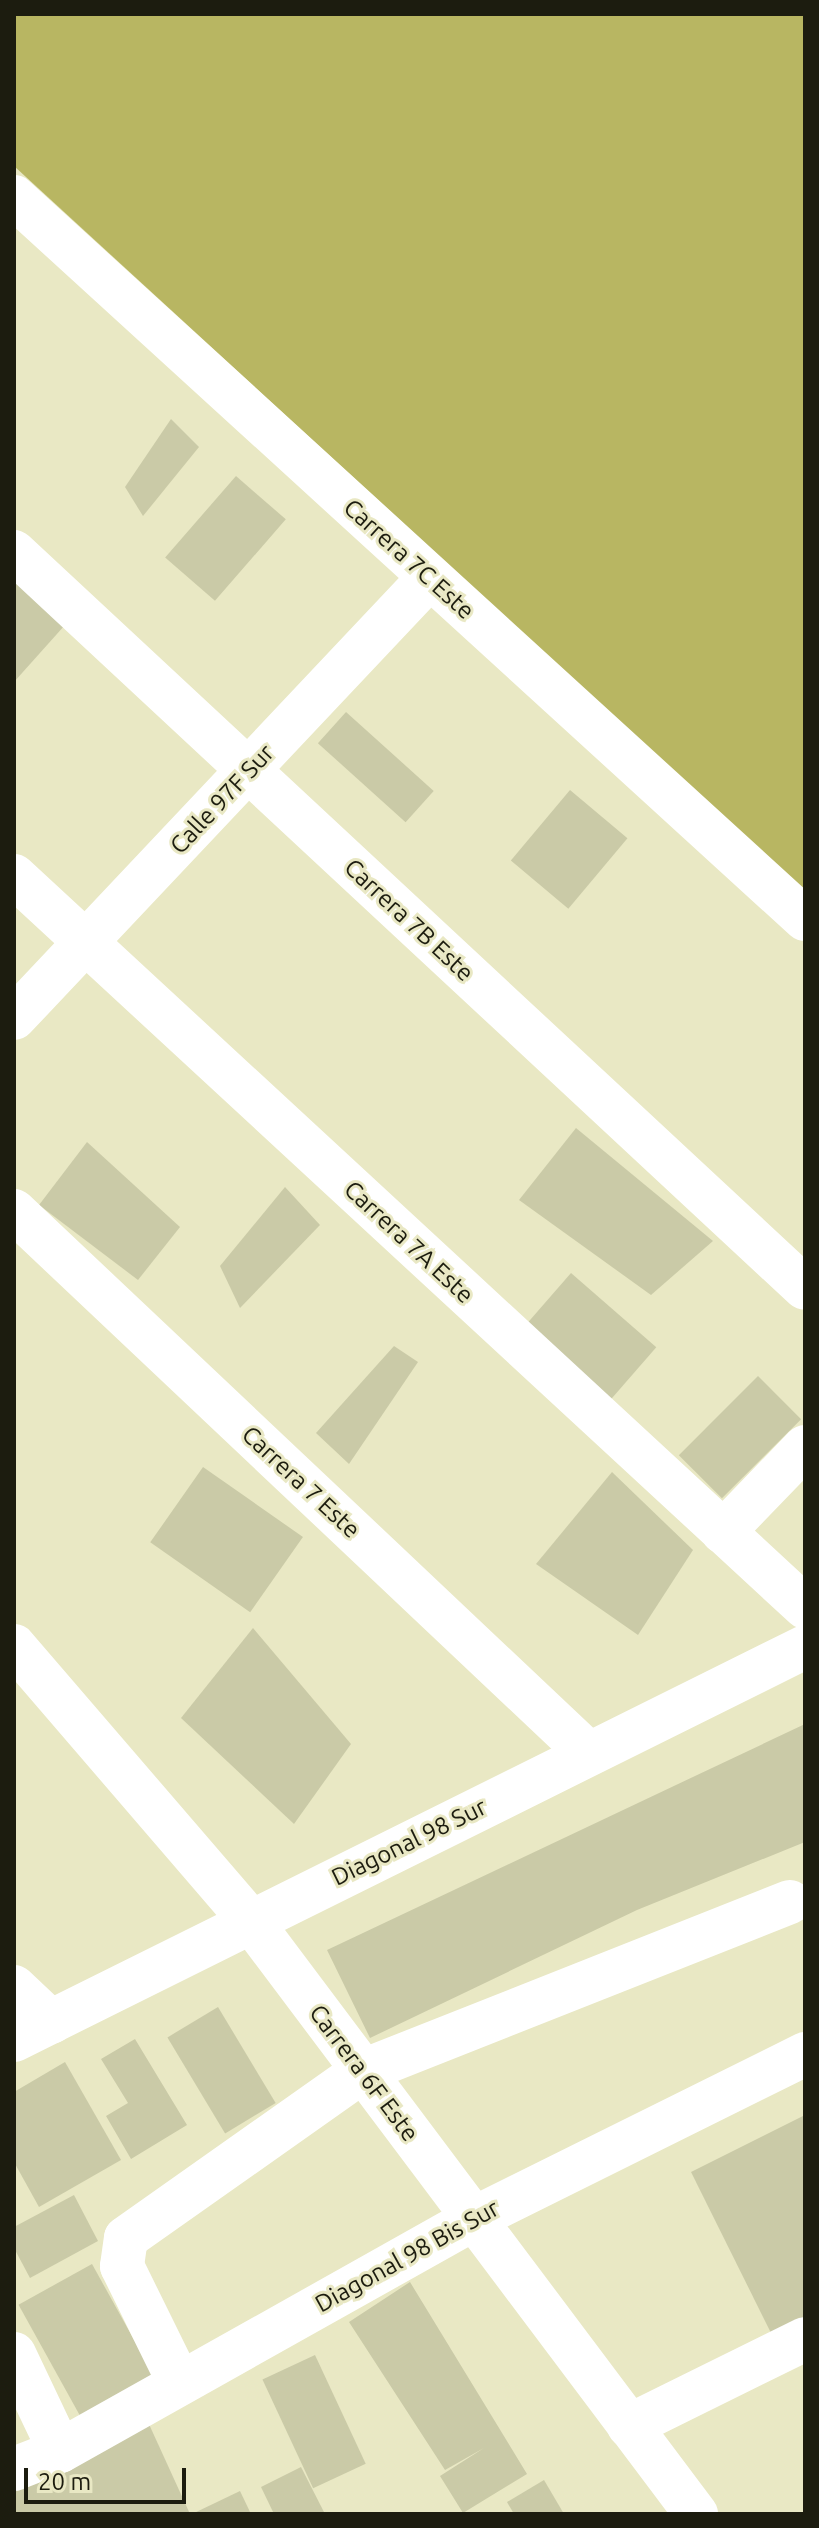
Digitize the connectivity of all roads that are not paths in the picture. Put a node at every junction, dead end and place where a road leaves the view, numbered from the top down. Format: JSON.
{"nodes":[{"id":1,"x":14,"y":197,"type":"edge"},
{"id":2,"x":14,"y":552,"type":"edge"},
{"id":3,"x":429,"y":578,"type":"junction"},
{"id":4,"x":249,"y":771,"type":"junction"},
{"id":5,"x":14,"y":876,"type":"edge"},
{"id":6,"x":805,"y":919,"type":"edge"},
{"id":7,"x":86,"y":942,"type":"junction"},
{"id":8,"x":14,"y":1018,"type":"edge"},
{"id":9,"x":14,"y":1211,"type":"edge"},
{"id":10,"x":805,"y":1288,"type":"edge"},
{"id":11,"x":805,"y":1447,"type":"edge"},
{"id":12,"x":723,"y":1532,"type":"junction"},
{"id":13,"x":805,"y":1607,"type":"edge"},
{"id":14,"x":14,"y":1646,"type":"edge"},
{"id":15,"x":805,"y":1647,"type":"edge"},
{"id":16,"x":588,"y":1753,"type":"junction"},
{"id":17,"x":790,"y":1902,"type":"dead end"},
{"id":18,"x":250,"y":1920,"type":"junction"},
{"id":19,"x":14,"y":1987,"type":"edge"},
{"id":20,"x":32,"y":2031,"type":"edge"},
{"id":21,"x":805,"y":2054,"type":"edge"},
{"id":22,"x":363,"y":2071,"type":"junction"},
{"id":23,"x":473,"y":2219,"type":"junction"},
{"id":24,"x":805,"y":2339,"type":"edge"},
{"id":25,"x":14,"y":2354,"type":"edge"},
{"id":26,"x":179,"y":2382,"type":"junction"},
{"id":27,"x":629,"y":2426,"type":"junction"},
{"id":28,"x":60,"y":2451,"type":"junction"},
{"id":29,"x":14,"y":2469,"type":"edge"},
{"id":30,"x":696,"y":2514,"type":"edge"}],
"edges":[{"from":1,"to":3,"type":"street","name":"Carrera 7C Este"},
{"from":2,"to":4,"type":"street","name":"Carrera 7B Este"},
{"from":3,"to":4,"type":"street","name":"Calle 97F Sur"},
{"from":3,"to":6,"type":"street","name":"Carrera 7C Este"},
{"from":4,"to":7,"type":"street","name":"Calle 97F Sur"},
{"from":4,"to":10,"type":"street","name":"Carrera 7B Este"},
{"from":5,"to":7,"type":"street","name":"Carrera 7A Este"},
{"from":7,"to":8,"type":"street","name":"Calle 97F Sur"},
{"from":7,"to":12,"type":"street","name":"Carrera 7A Este"},
{"from":9,"to":16,"type":"street","name":"Carrera 7 Este"},
{"from":11,"to":12,"type":"street"},
{"from":12,"to":13,"type":"street","name":"Carrera 7A Este"},
{"from":14,"to":18,"type":"street","name":"Carrera 6F Este"},
{"from":15,"to":16,"type":"street","name":"Diagonal 98 Sur"},
{"from":16,"to":18,"type":"street","name":"Diagonal 98 Sur"},
{"from":17,"to":22,"type":"street"},
{"from":18,"to":20,"type":"street","name":"Diagonal 98 Sur"},
{"from":18,"to":22,"type":"street","name":"Carrera 6F Este"},
{"from":19,"to":20,"type":"street"},
{"from":21,"to":23,"type":"street","name":"Diagonal 98 Bis Sur"},
{"from":22,"to":23,"type":"street","name":"Carrera 6F Este"},
{"from":22,"to":26,"type":"street"},
{"from":23,"to":26,"type":"street","name":"Diagonal 98 Bis Sur"},
{"from":23,"to":27,"type":"street","name":"Carrera 6F Este"},
{"from":24,"to":27,"type":"street"},
{"from":25,"to":28,"type":"street"},
{"from":26,"to":28,"type":"street","name":"Diagonal 98 Bis Sur"},
{"from":27,"to":30,"type":"street","name":"Carrera 6F Este"},
{"from":28,"to":29,"type":"street","name":"Diagonal 98 Bis Sur"}]}
